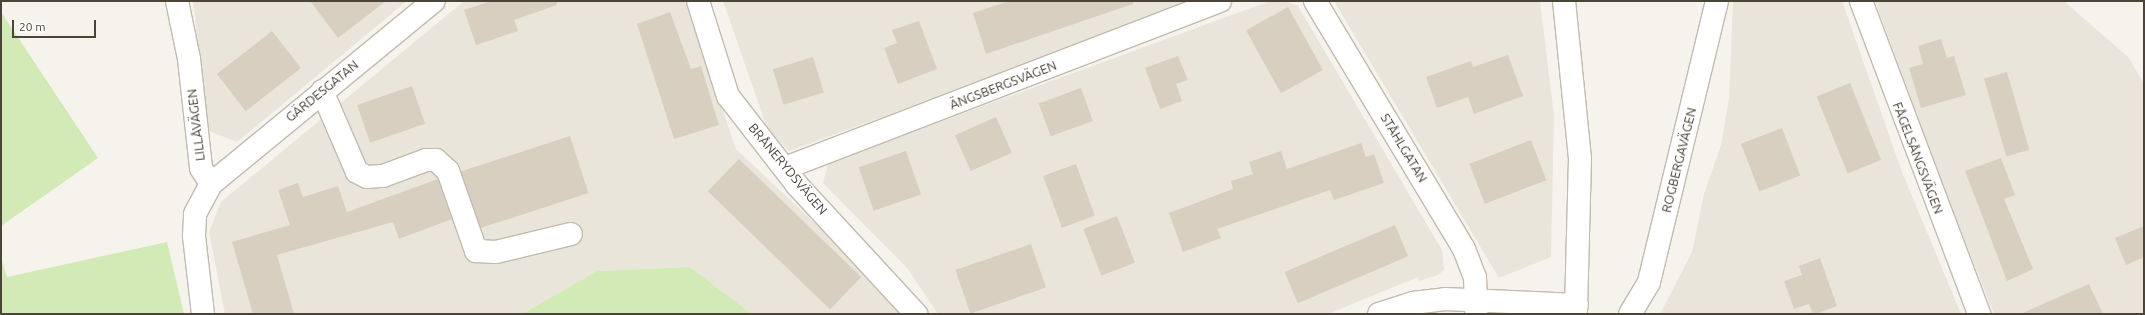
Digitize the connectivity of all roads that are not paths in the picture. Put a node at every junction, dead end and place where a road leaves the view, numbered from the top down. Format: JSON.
{"nodes":[{"id":1,"x":177,"y":1,"type":"edge"},
{"id":2,"x":434,"y":1,"type":"edge"},
{"id":3,"x":698,"y":1,"type":"edge"},
{"id":4,"x":1220,"y":1,"type":"edge"},
{"id":5,"x":1315,"y":1,"type":"edge"},
{"id":6,"x":1564,"y":1,"type":"edge"},
{"id":7,"x":1718,"y":1,"type":"edge"},
{"id":8,"x":1862,"y":1,"type":"edge"},
{"id":9,"x":322,"y":91,"type":"junction"},
{"id":10,"x":785,"y":168,"type":"junction"},
{"id":11,"x":212,"y":184,"type":"junction"},
{"id":12,"x":571,"y":234,"type":"dead end"},
{"id":13,"x":1477,"y":308,"type":"edge"},
{"id":14,"x":1576,"y":310,"type":"edge"},
{"id":15,"x":203,"y":314,"type":"edge"},
{"id":16,"x":916,"y":314,"type":"edge"},
{"id":17,"x":1379,"y":314,"type":"edge"},
{"id":18,"x":1630,"y":314,"type":"edge"},
{"id":19,"x":1979,"y":314,"type":"edge"}],
"edges":[{"from":1,"to":11,"type":"street","name":"LILLÅVÄGEN"},
{"from":2,"to":9,"type":"street","name":"GÄRDESGATAN"},
{"from":3,"to":10,"type":"street","name":"BRÅNERYDSVÄGEN"},
{"from":4,"to":10,"type":"street","name":"ÄNGSBERGSVÄGEN"},
{"from":5,"to":13,"type":"street","name":"STÅHLGATAN"},
{"from":6,"to":14,"type":"street"},
{"from":7,"to":18,"type":"street","name":"ROGBERGAVÄGEN"},
{"from":8,"to":19,"type":"street","name":"FÅGELSÅNGSVÄGEN"},
{"from":9,"to":11,"type":"street","name":"GÄRDESGATAN"},
{"from":9,"to":12,"type":"street"},
{"from":10,"to":16,"type":"street","name":"BRÅNERYDSVÄGEN"},
{"from":11,"to":15,"type":"street"},
{"from":13,"to":14,"type":"street"},
{"from":13,"to":17,"type":"street"}]}
